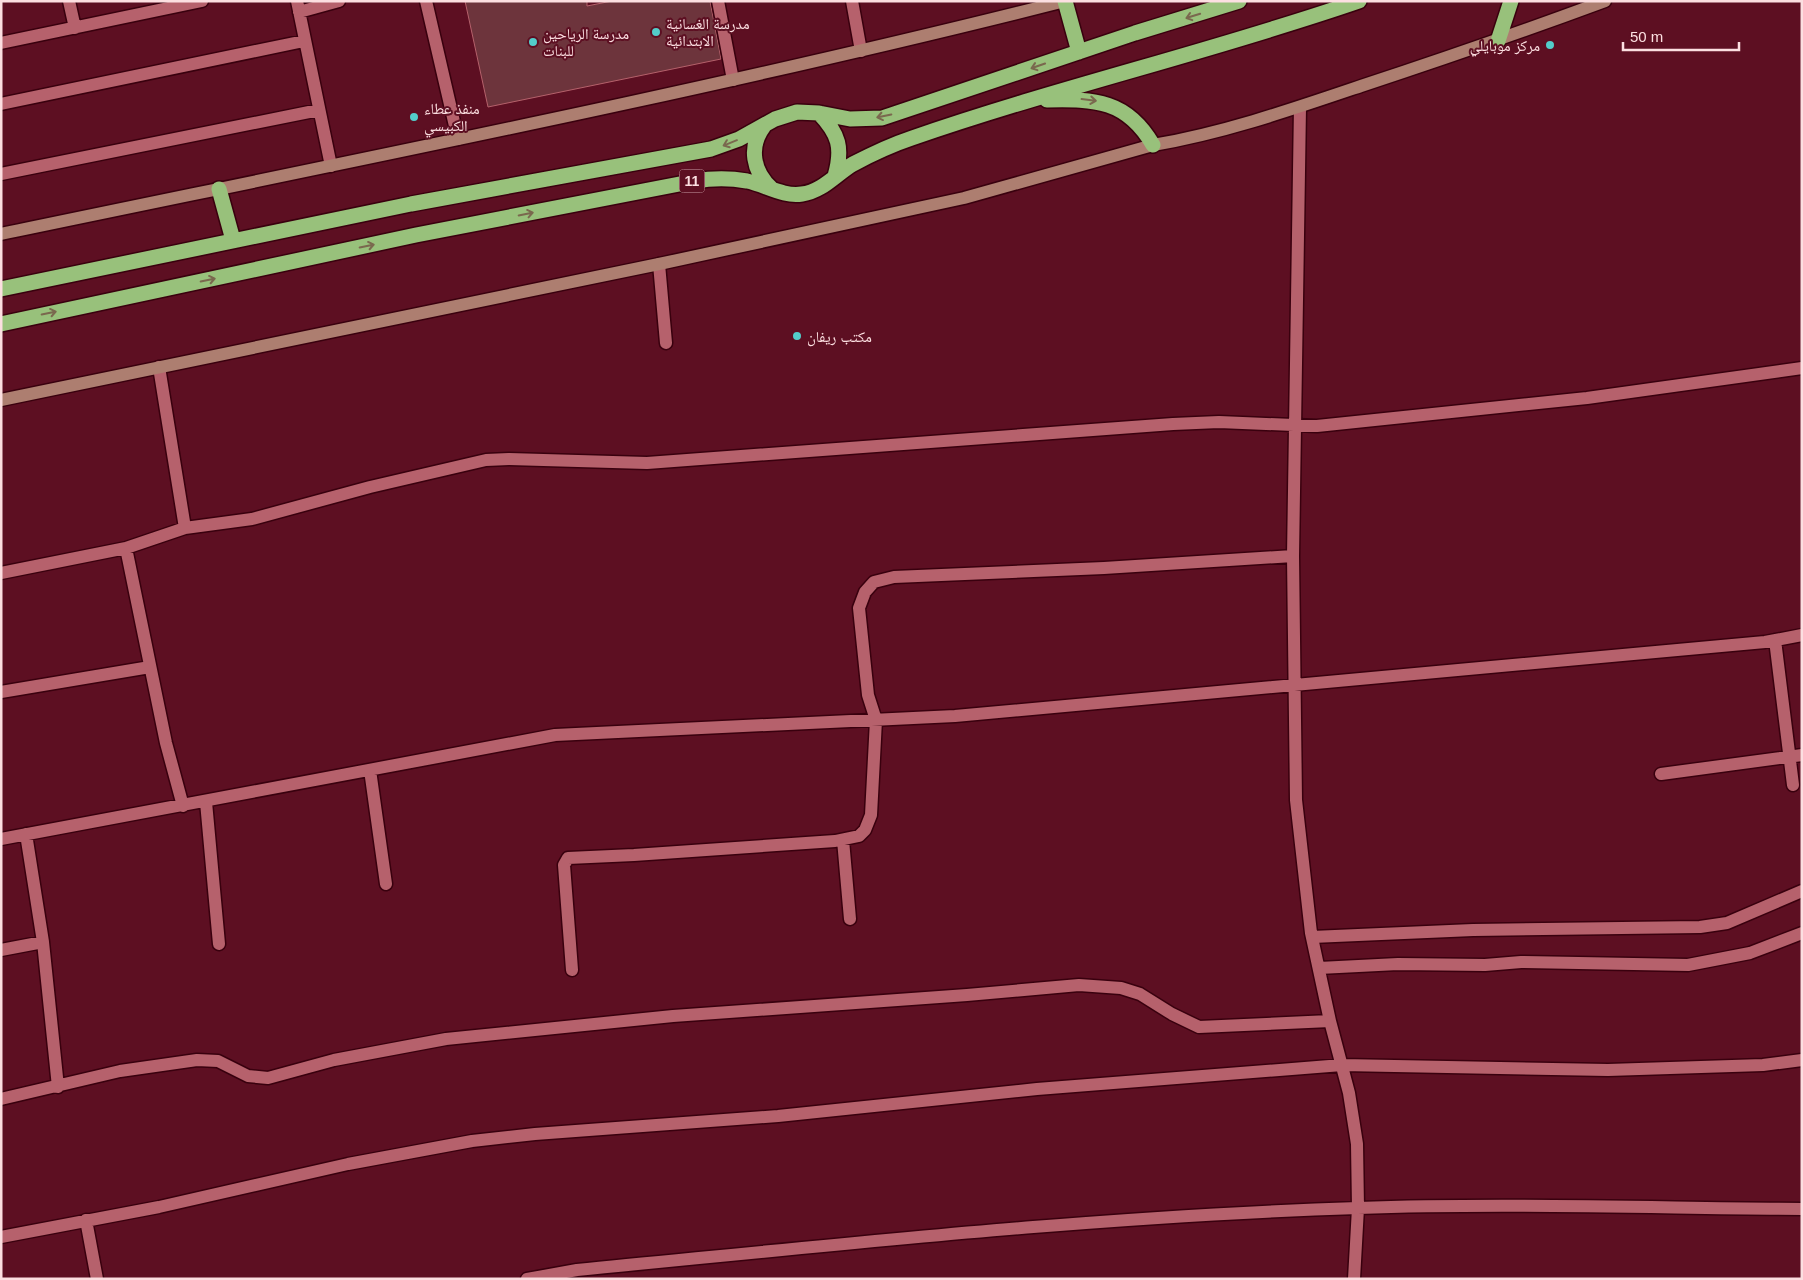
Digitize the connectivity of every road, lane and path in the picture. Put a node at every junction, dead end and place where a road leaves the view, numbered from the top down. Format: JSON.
{"nodes":[{"id":1,"x":69,"y":1,"type":"edge"},
{"id":2,"x":202,"y":1,"type":"edge"},
{"id":3,"x":339,"y":1,"type":"edge"},
{"id":4,"x":426,"y":1,"type":"edge"},
{"id":5,"x":718,"y":1,"type":"edge"},
{"id":6,"x":852,"y":1,"type":"edge"},
{"id":7,"x":1065,"y":1,"type":"edge"},
{"id":8,"x":1240,"y":1,"type":"edge"},
{"id":9,"x":1359,"y":1,"type":"edge"},
{"id":10,"x":1511,"y":1,"type":"edge"},
{"id":11,"x":1605,"y":1,"type":"edge"},
{"id":12,"x":1049,"y":3,"type":"edge"},
{"id":13,"x":179,"y":4,"type":"edge"},
{"id":14,"x":1220,"y":4,"type":"edge"},
{"id":15,"x":298,"y":6,"type":"edge"},
{"id":16,"x":75,"y":28,"type":"junction"},
{"id":17,"x":304,"y":41,"type":"junction"},
{"id":18,"x":1498,"y":41,"type":"junction"},
{"id":19,"x":1,"y":43,"type":"edge"},
{"id":20,"x":861,"y":51,"type":"junction"},
{"id":21,"x":1078,"y":52,"type":"junction"},
{"id":22,"x":733,"y":80,"type":"junction"},
{"id":23,"x":1023,"y":100,"type":"junction"},
{"id":24,"x":1,"y":104,"type":"edge"},
{"id":25,"x":1300,"y":107,"type":"junction"},
{"id":26,"x":319,"y":110,"type":"junction"},
{"id":27,"x":819,"y":113,"type":"junction"},
{"id":28,"x":765,"y":124,"type":"junction"},
{"id":29,"x":458,"y":138,"type":"junction"},
{"id":30,"x":1153,"y":145,"type":"junction"},
{"id":31,"x":330,"y":166,"type":"junction"},
{"id":32,"x":1,"y":174,"type":"edge"},
{"id":33,"x":835,"y":176,"type":"junction"},
{"id":34,"x":219,"y":189,"type":"junction"},
{"id":35,"x":773,"y":190,"type":"junction"},
{"id":36,"x":1,"y":234,"type":"edge"},
{"id":37,"x":233,"y":240,"type":"junction"},
{"id":38,"x":659,"y":264,"type":"junction"},
{"id":39,"x":1,"y":289,"type":"edge"},
{"id":40,"x":1,"y":324,"type":"edge"},
{"id":41,"x":666,"y":343,"type":"dead end"},
{"id":42,"x":159,"y":367,"type":"junction"},
{"id":43,"x":1802,"y":368,"type":"edge"},
{"id":44,"x":1,"y":400,"type":"edge"},
{"id":45,"x":1296,"y":426,"type":"junction"},
{"id":46,"x":185,"y":528,"type":"junction"},
{"id":47,"x":126,"y":548,"type":"junction"},
{"id":48,"x":1293,"y":556,"type":"junction"},
{"id":49,"x":1,"y":573,"type":"edge"},
{"id":50,"x":1802,"y":635,"type":"edge"},
{"id":51,"x":1775,"y":640,"type":"junction"},
{"id":52,"x":150,"y":667,"type":"junction"},
{"id":53,"x":1293,"y":683,"type":"junction"},
{"id":54,"x":1,"y":692,"type":"edge"},
{"id":55,"x":876,"y":720,"type":"junction"},
{"id":56,"x":1796,"y":756,"type":"edge"},
{"id":57,"x":370,"y":770,"type":"junction"},
{"id":58,"x":1661,"y":774,"type":"dead end"},
{"id":59,"x":1793,"y":785,"type":"dead end"},
{"id":60,"x":206,"y":802,"type":"junction"},
{"id":61,"x":183,"y":806,"type":"junction"},
{"id":62,"x":26,"y":834,"type":"junction"},
{"id":63,"x":1,"y":839,"type":"edge"},
{"id":64,"x":843,"y":840,"type":"junction"},
{"id":65,"x":386,"y":884,"type":"dead end"},
{"id":66,"x":1802,"y":891,"type":"edge"},
{"id":67,"x":850,"y":919,"type":"dead end"},
{"id":68,"x":1802,"y":932,"type":"edge"},
{"id":69,"x":1312,"y":937,"type":"junction"},
{"id":70,"x":43,"y":942,"type":"junction"},
{"id":71,"x":219,"y":944,"type":"dead end"},
{"id":72,"x":1,"y":950,"type":"edge"},
{"id":73,"x":1319,"y":968,"type":"junction"},
{"id":74,"x":572,"y":970,"type":"dead end"},
{"id":75,"x":1330,"y":1021,"type":"junction"},
{"id":76,"x":1802,"y":1060,"type":"edge"},
{"id":77,"x":1342,"y":1065,"type":"junction"},
{"id":78,"x":58,"y":1087,"type":"junction"},
{"id":79,"x":1,"y":1099,"type":"edge"},
{"id":80,"x":1358,"y":1208,"type":"junction"},
{"id":81,"x":1802,"y":1209,"type":"edge"},
{"id":82,"x":86,"y":1220,"type":"junction"},
{"id":83,"x":1,"y":1237,"type":"edge"},
{"id":84,"x":97,"y":1279,"type":"edge"},
{"id":85,"x":526,"y":1279,"type":"edge"},
{"id":86,"x":1354,"y":1279,"type":"edge"}],
"edges":[{"from":1,"to":16,"type":"street"},
{"from":2,"to":13,"type":"street"},
{"from":3,"to":15,"type":"street"},
{"from":4,"to":29,"type":"street"},
{"from":5,"to":22,"type":"street"},
{"from":6,"to":20,"type":"street"},
{"from":7,"to":12,"type":"main road"},
{"from":7,"to":21,"type":"highway"},
{"from":8,"to":14,"type":"highway","number":"11"},
{"from":9,"to":23,"type":"highway","number":"11"},
{"from":10,"to":18,"type":"highway"},
{"from":11,"to":18,"type":"main road"},
{"from":12,"to":20,"type":"main road"},
{"from":13,"to":16,"type":"street"},
{"from":14,"to":21,"type":"highway","number":"11","one_way":true},
{"from":15,"to":17,"type":"street"},
{"from":16,"to":19,"type":"street"},
{"from":17,"to":24,"type":"street"},
{"from":17,"to":26,"type":"street"},
{"from":18,"to":25,"type":"main road"},
{"from":20,"to":22,"type":"main road"},
{"from":21,"to":27,"type":"highway","number":"11","one_way":true},
{"from":22,"to":29,"type":"main road"},
{"from":23,"to":30,"type":"highway","one_way":true},
{"from":23,"to":33,"type":"highway","number":"11"},
{"from":25,"to":30,"type":"main road"},
{"from":25,"to":45,"type":"street"},
{"from":26,"to":31,"type":"street"},
{"from":26,"to":32,"type":"street"},
{"from":27,"to":28,"type":"highway","number":"11"},
{"from":27,"to":33,"type":"highway"},
{"from":28,"to":35,"type":"highway"},
{"from":28,"to":37,"type":"highway","number":"11","one_way":true},
{"from":29,"to":31,"type":"main road"},
{"from":30,"to":38,"type":"main road"},
{"from":31,"to":34,"type":"main road"},
{"from":33,"to":35,"type":"highway","number":"11"},
{"from":34,"to":36,"type":"main road"},
{"from":34,"to":37,"type":"highway"},
{"from":40,"to":35,"type":"highway","number":"11","one_way":true},
{"from":37,"to":39,"type":"highway","number":"11"},
{"from":38,"to":41,"type":"street"},
{"from":38,"to":42,"type":"main road"},
{"from":42,"to":44,"type":"main road"},
{"from":42,"to":46,"type":"street"},
{"from":43,"to":45,"type":"street"},
{"from":45,"to":46,"type":"street"},
{"from":45,"to":48,"type":"street"},
{"from":46,"to":47,"type":"street"},
{"from":47,"to":49,"type":"street"},
{"from":47,"to":52,"type":"street"},
{"from":48,"to":53,"type":"street"},
{"from":48,"to":55,"type":"street"},
{"from":50,"to":51,"type":"street"},
{"from":51,"to":53,"type":"street"},
{"from":51,"to":56,"type":"street"},
{"from":52,"to":54,"type":"street"},
{"from":52,"to":61,"type":"street"},
{"from":53,"to":55,"type":"street"},
{"from":53,"to":69,"type":"street"},
{"from":55,"to":57,"type":"street"},
{"from":55,"to":64,"type":"street"},
{"from":56,"to":58,"type":"street"},
{"from":56,"to":59,"type":"street"},
{"from":57,"to":60,"type":"street"},
{"from":57,"to":65,"type":"street"},
{"from":60,"to":61,"type":"street"},
{"from":60,"to":71,"type":"street"},
{"from":61,"to":62,"type":"street"},
{"from":62,"to":63,"type":"street"},
{"from":62,"to":70,"type":"street"},
{"from":64,"to":67,"type":"street"},
{"from":64,"to":74,"type":"street"},
{"from":66,"to":69,"type":"street"},
{"from":68,"to":73,"type":"street"},
{"from":69,"to":73,"type":"street"},
{"from":70,"to":72,"type":"street"},
{"from":70,"to":78,"type":"street"},
{"from":73,"to":75,"type":"street"},
{"from":75,"to":77,"type":"street"},
{"from":75,"to":78,"type":"street"},
{"from":76,"to":77,"type":"street"},
{"from":77,"to":80,"type":"street"},
{"from":77,"to":82,"type":"street"},
{"from":78,"to":79,"type":"street"},
{"from":80,"to":81,"type":"street"},
{"from":80,"to":85,"type":"street"},
{"from":80,"to":86,"type":"street"},
{"from":82,"to":83,"type":"street"},
{"from":82,"to":84,"type":"street"}]}
